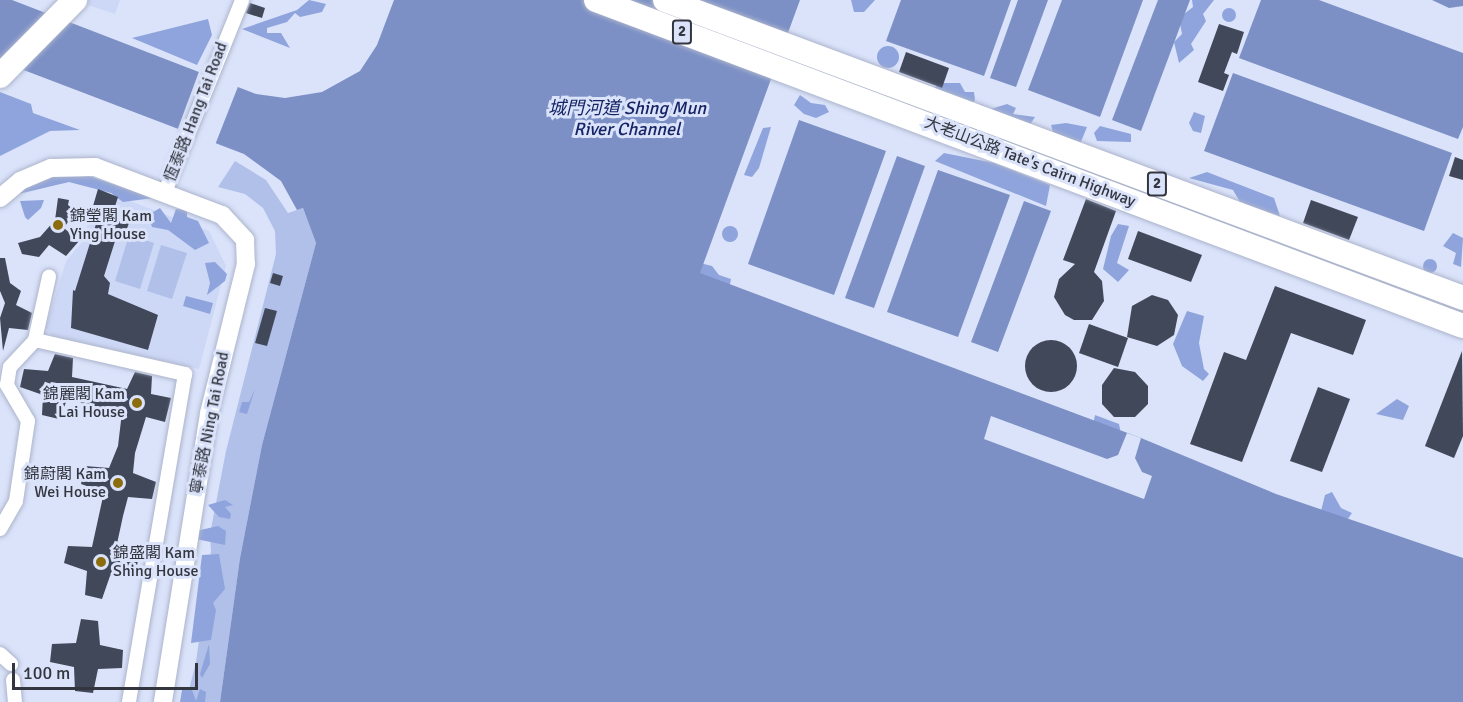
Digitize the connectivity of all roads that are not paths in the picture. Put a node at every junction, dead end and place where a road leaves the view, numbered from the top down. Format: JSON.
{"nodes":[{"id":1,"x":75,"y":0,"type":"edge"},
{"id":2,"x":242,"y":0,"type":"edge"},
{"id":3,"x":596,"y":0,"type":"edge"},
{"id":4,"x":665,"y":0,"type":"edge"},
{"id":5,"x":0,"y":76,"type":"edge"},
{"id":6,"x":165,"y":192,"type":"junction"},
{"id":7,"x":0,"y":198,"type":"edge"},
{"id":8,"x":49,"y":277,"type":"dead end"},
{"id":9,"x":1463,"y":298,"type":"edge"},
{"id":10,"x":1463,"y":326,"type":"edge"},
{"id":11,"x":35,"y":340,"type":"junction"},
{"id":12,"x":0,"y":529,"type":"edge"},
{"id":13,"x":13,"y":680,"type":"dead end"},
{"id":14,"x":15,"y":702,"type":"edge"},
{"id":15,"x":129,"y":702,"type":"edge"},
{"id":16,"x":163,"y":702,"type":"edge"}],
"edges":[{"from":1,"to":5,"type":"highway"},
{"from":2,"to":6,"type":"street","name":"恆泰路 Hang Tai Road"},
{"from":3,"to":10,"type":"highway","name":"大老山公路 Tate's Cairn Highway","number":"2"},
{"from":4,"to":9,"type":"highway","name":"大老山公路 Tate's Cairn Highway","number":"2"},
{"from":6,"to":7,"type":"street","name":"恆泰路 Hang Tai Road"},
{"from":6,"to":16,"type":"street","name":"寧泰路 Ning Tai Road"},
{"from":8,"to":11,"type":"street"},
{"from":11,"to":12,"type":"street"},
{"from":11,"to":15,"type":"street"},
{"from":13,"to":14,"type":"street"}]}
